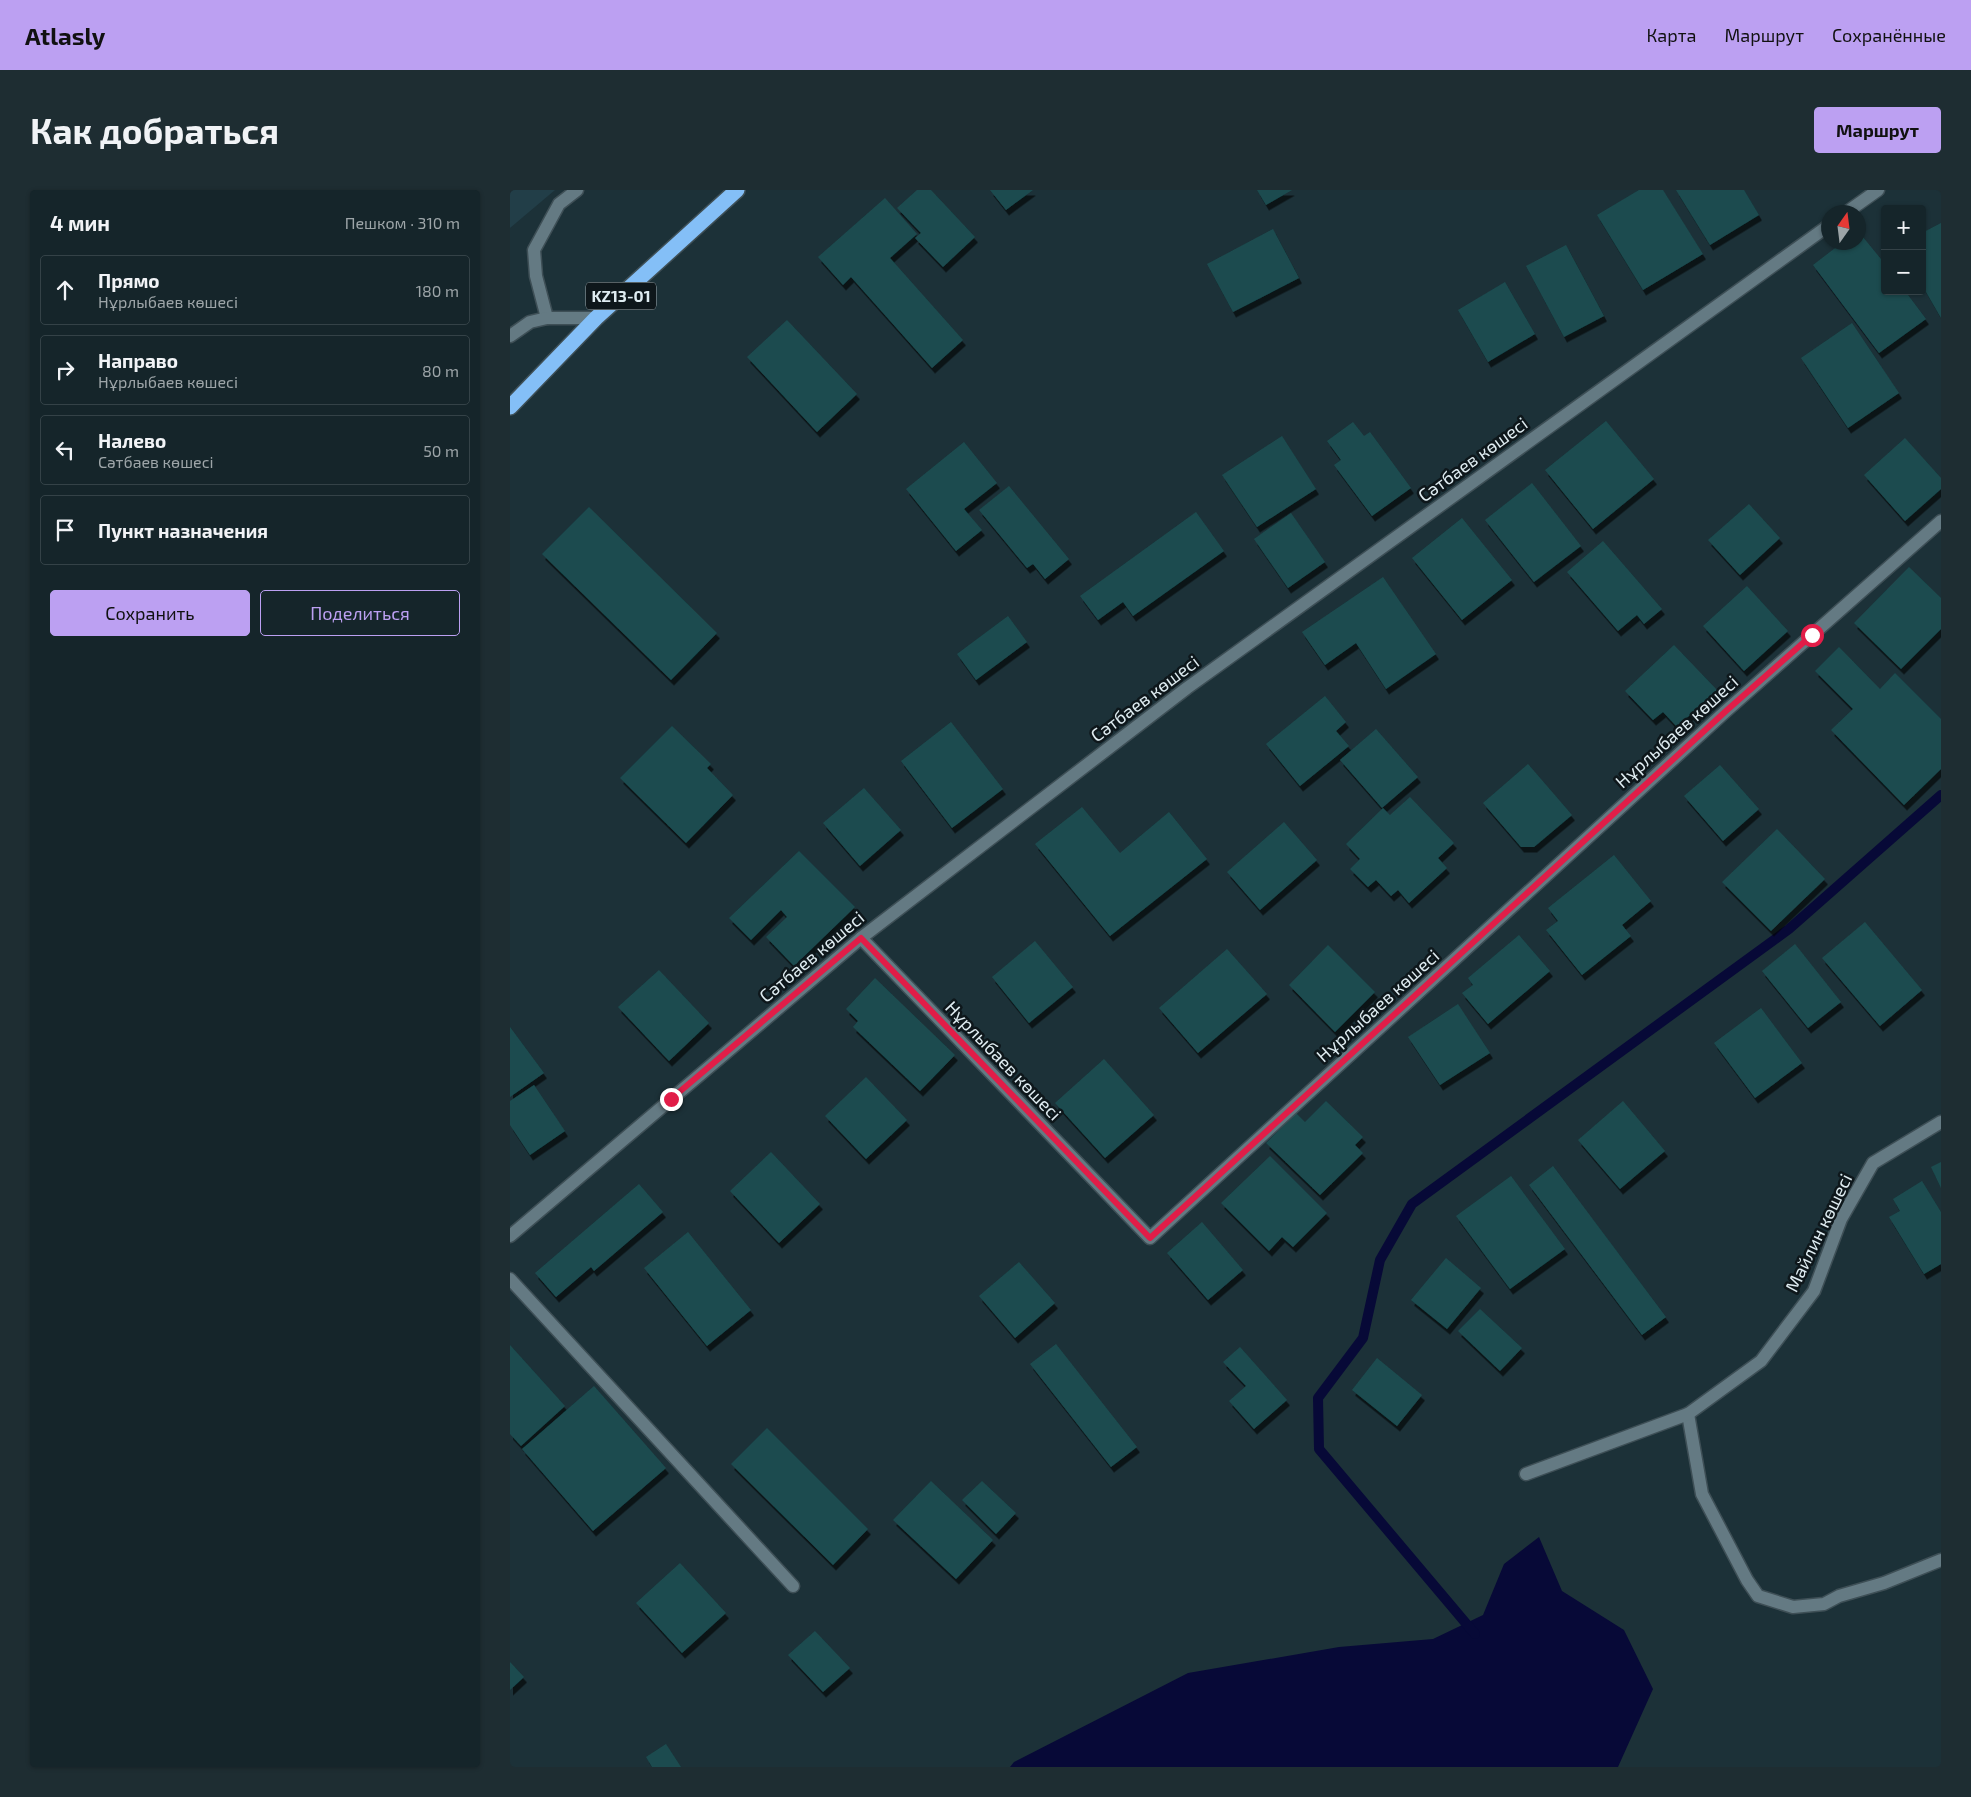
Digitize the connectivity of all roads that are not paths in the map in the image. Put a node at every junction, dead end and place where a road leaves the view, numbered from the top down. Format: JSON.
{"nodes":[{"id":1,"x":577,"y":190,"type":"edge"},
{"id":2,"x":737,"y":190,"type":"edge"},
{"id":3,"x":1878,"y":190,"type":"edge"},
{"id":4,"x":1857,"y":205,"type":"edge"},
{"id":5,"x":1821,"y":231,"type":"edge"},
{"id":6,"x":547,"y":318,"type":"junction"},
{"id":7,"x":596,"y":318,"type":"junction"},
{"id":8,"x":510,"y":336,"type":"edge"},
{"id":9,"x":510,"y":408,"type":"edge"},
{"id":10,"x":1941,"y":521,"type":"edge"},
{"id":11,"x":861,"y":938,"type":"junction"},
{"id":12,"x":1941,"y":1122,"type":"edge"},
{"id":13,"x":510,"y":1236,"type":"edge"},
{"id":14,"x":510,"y":1279,"type":"edge"},
{"id":15,"x":1688,"y":1414,"type":"junction"},
{"id":16,"x":1526,"y":1474,"type":"dead end"},
{"id":17,"x":1941,"y":1560,"type":"edge"},
{"id":18,"x":792,"y":1586,"type":"dead end"}],
"edges":[{"from":1,"to":6,"type":"street"},
{"from":2,"to":7,"type":"highway","number":"KZ13-01"},
{"from":3,"to":4,"type":"street"},
{"from":5,"to":11,"type":"street","name":"Сәтбаев көшесі"},
{"from":6,"to":7,"type":"street"},
{"from":6,"to":8,"type":"street"},
{"from":7,"to":9,"type":"highway","number":"KZ13-01"},
{"from":10,"to":11,"type":"street","name":"Нұрлыбаев көшесі"},
{"from":11,"to":13,"type":"street","name":"Сәтбаев көшесі"},
{"from":12,"to":15,"type":"street","name":"Майлин көшесі"},
{"from":14,"to":18,"type":"street"},
{"from":15,"to":16,"type":"street","name":"Майлин көшесі"},
{"from":15,"to":17,"type":"street"}]}
